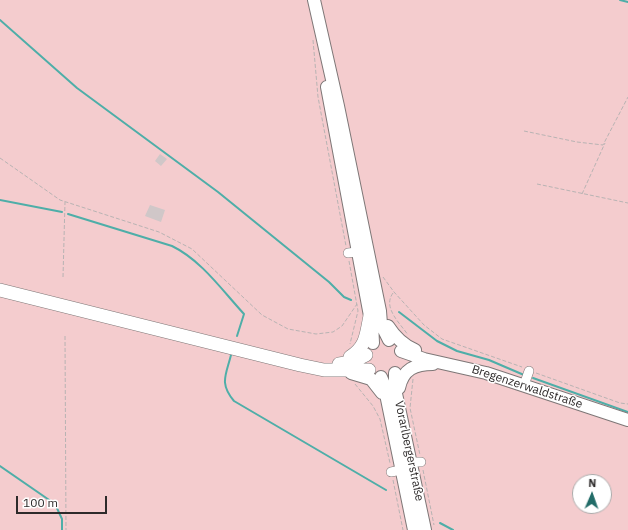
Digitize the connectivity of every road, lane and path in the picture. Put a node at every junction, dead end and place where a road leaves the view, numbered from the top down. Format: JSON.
{"nodes":[{"id":1,"x":314,"y":0,"type":"edge"},
{"id":2,"x":628,"y":97,"type":"edge"},
{"id":3,"x":524,"y":131,"type":"dead end"},
{"id":4,"x":606,"y":142,"type":"junction"},
{"id":5,"x":0,"y":158,"type":"edge"},
{"id":6,"x":537,"y":184,"type":"dead end"},
{"id":7,"x":582,"y":194,"type":"junction"},
{"id":8,"x":65,"y":201,"type":"junction"},
{"id":9,"x":628,"y":203,"type":"edge"},
{"id":10,"x":362,"y":251,"type":"junction"},
{"id":11,"x":63,"y":277,"type":"dead end"},
{"id":12,"x":0,"y":283,"type":"edge"},
{"id":13,"x":0,"y":290,"type":"edge"},
{"id":14,"x":356,"y":304,"type":"junction"},
{"id":15,"x":375,"y":314,"type":"junction"},
{"id":16,"x":65,"y":336,"type":"dead end"},
{"id":17,"x":409,"y":336,"type":"dead end"},
{"id":18,"x":389,"y":340,"type":"junction"},
{"id":19,"x":373,"y":343,"type":"junction"},
{"id":20,"x":350,"y":346,"type":"dead end"},
{"id":21,"x":401,"y":351,"type":"junction"},
{"id":22,"x":366,"y":355,"type":"junction"},
{"id":23,"x":424,"y":359,"type":"junction"},
{"id":24,"x":446,"y":362,"type":"junction"},
{"id":25,"x":333,"y":365,"type":"junction"},
{"id":26,"x":369,"y":370,"type":"junction"},
{"id":27,"x":398,"y":370,"type":"junction"},
{"id":28,"x":530,"y":371,"type":"junction"},
{"id":29,"x":350,"y":376,"type":"junction"},
{"id":30,"x":381,"y":377,"type":"junction"},
{"id":31,"x":414,"y":377,"type":"dead end"},
{"id":32,"x":524,"y":385,"type":"junction"},
{"id":33,"x":392,"y":396,"type":"junction"},
{"id":34,"x":628,"y":404,"type":"edge"},
{"id":35,"x":628,"y":420,"type":"edge"},
{"id":36,"x":406,"y":467,"type":"junction"},
{"id":37,"x":66,"y":530,"type":"edge"},
{"id":38,"x":403,"y":530,"type":"edge"},
{"id":39,"x":414,"y":530,"type":"edge"},
{"id":40,"x":425,"y":530,"type":"edge"},
{"id":41,"x":435,"y":530,"type":"edge"}],
"edges":[{"from":1,"to":10,"type":"main road"},
{"from":2,"to":4,"type":"path"},
{"from":3,"to":4,"type":"path"},
{"from":4,"to":7,"type":"path"},
{"from":5,"to":8,"type":"path"},
{"from":6,"to":7,"type":"path"},
{"from":7,"to":9,"type":"path"},
{"from":8,"to":11,"type":"path"},
{"from":8,"to":14,"type":"path"},
{"from":10,"to":14,"type":"path"},
{"from":10,"to":15,"type":"main road"},
{"from":10,"to":15,"type":"main road"},
{"from":12,"to":25,"type":"highway"},
{"from":13,"to":29,"type":"highway"},
{"from":14,"to":20,"type":"path"},
{"from":15,"to":18,"type":"main road"},
{"from":15,"to":19,"type":"main road"},
{"from":15,"to":24,"type":"main road"},
{"from":15,"to":25,"type":"highway"},
{"from":16,"to":37,"type":"path"},
{"from":17,"to":28,"type":"path"},
{"from":18,"to":19,"type":"main road"},
{"from":18,"to":21,"type":"main road"},
{"from":19,"to":22,"type":"main road"},
{"from":21,"to":23,"type":"main road","name":"Bregenzerwaldstraße"},
{"from":21,"to":27,"type":"main road","name":"Vorarlbergerstraße"},
{"from":22,"to":25,"type":"highway"},
{"from":22,"to":26,"type":"main road"},
{"from":23,"to":24,"type":"main road","name":"Bregenzerwaldstraße"},
{"from":23,"to":27,"type":"main road","name":"Bregenzerwaldstraße"},
{"from":24,"to":32,"type":"main road","name":"Bregenzerwaldstraße"},
{"from":24,"to":33,"type":"main road"},
{"from":26,"to":29,"type":"highway"},
{"from":26,"to":30,"type":"main road"},
{"from":27,"to":30,"type":"main road"},
{"from":27,"to":33,"type":"main road","name":"Vorarlbergerstraße"},
{"from":28,"to":32,"type":"lane"},
{"from":28,"to":34,"type":"path"},
{"from":29,"to":33,"type":"main road"},
{"from":29,"to":36,"type":"path"},
{"from":30,"to":33,"type":"main road","name":"Vorarlbergerstraße"},
{"from":31,"to":36,"type":"path"},
{"from":32,"to":35,"type":"main road","name":"Bregenzerwaldstraße"},
{"from":33,"to":36,"type":"main road","name":"Vorarlbergerstraße"},
{"from":33,"to":36,"type":"main road","name":"Vorarlbergerstraße"},
{"from":36,"to":38,"type":"path"},
{"from":36,"to":39,"type":"main road","name":"Vorarlbergerstraße"},
{"from":36,"to":40,"type":"main road","name":"Vorarlbergerstraße"},
{"from":36,"to":41,"type":"path"}]}
